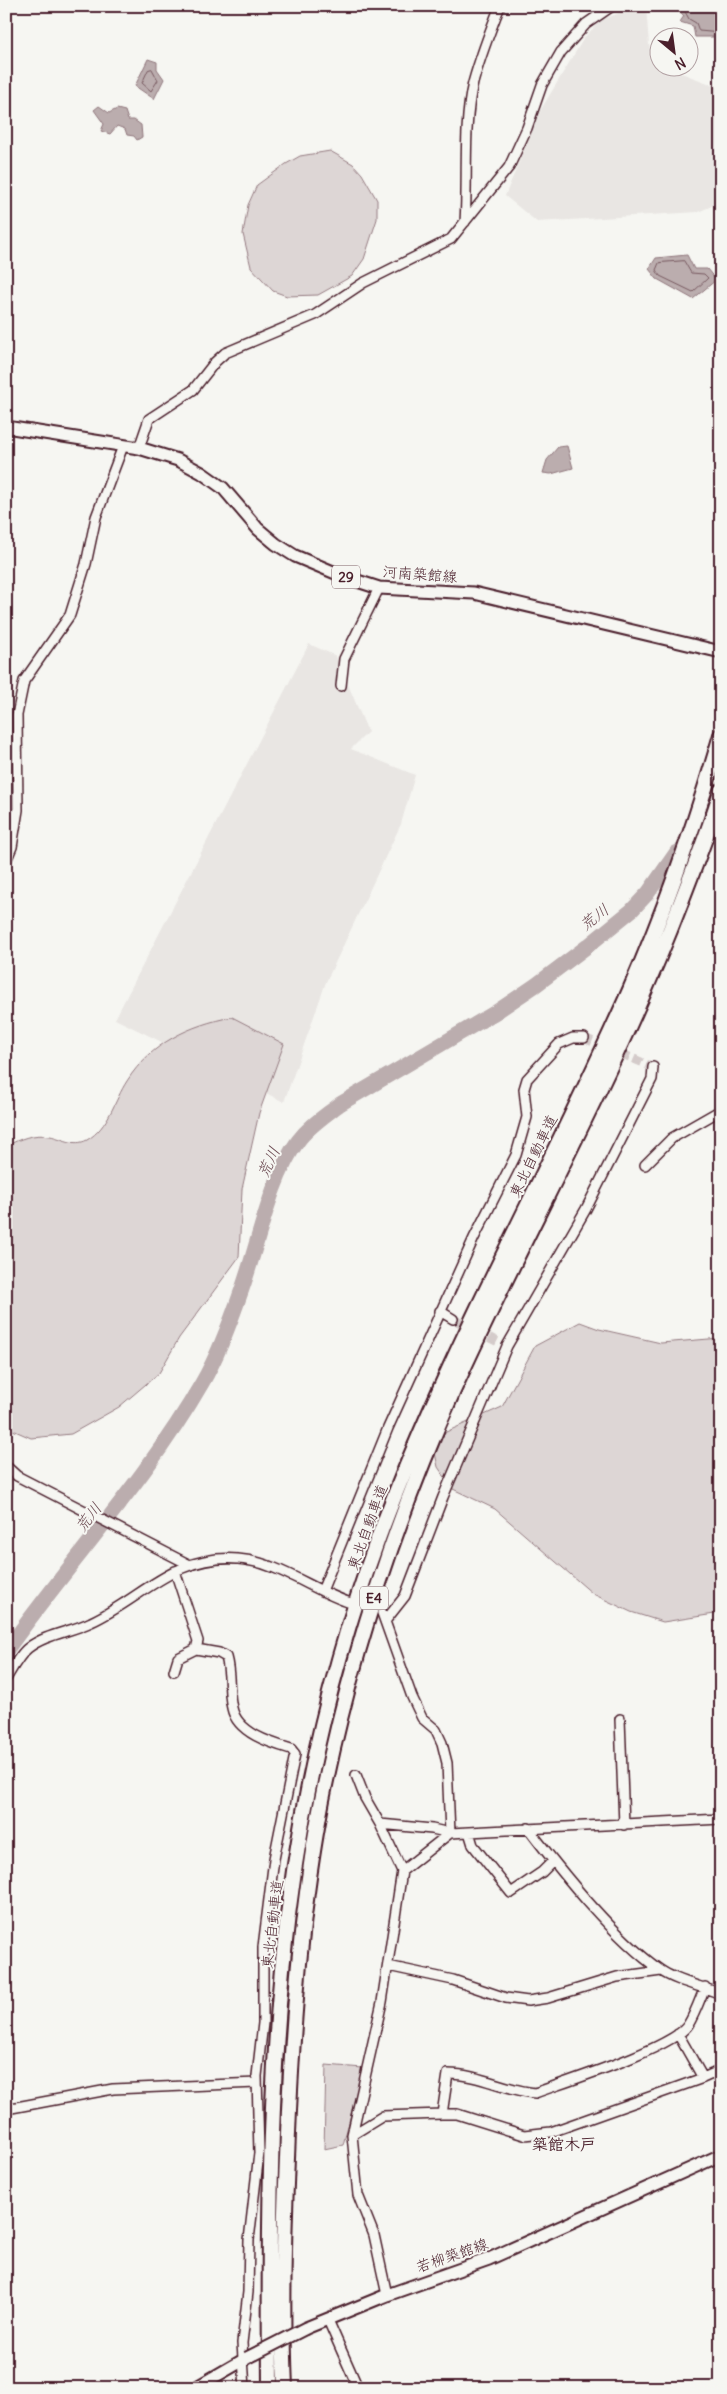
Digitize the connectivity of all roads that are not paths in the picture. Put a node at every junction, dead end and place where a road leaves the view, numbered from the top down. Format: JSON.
{"nodes":[{"id":1,"x":500,"y":6,"type":"edge"},
{"id":2,"x":612,"y":6,"type":"edge"},
{"id":3,"x":465,"y":222,"type":"junction"},
{"id":4,"x":6,"y":427,"type":"edge"},
{"id":5,"x":123,"y":446,"type":"junction"},
{"id":6,"x":139,"y":448,"type":"junction"},
{"id":7,"x":379,"y":588,"type":"junction"},
{"id":8,"x":721,"y":652,"type":"edge"},
{"id":9,"x":341,"y":686,"type":"dead end"},
{"id":10,"x":721,"y":735,"type":"edge"},
{"id":11,"x":719,"y":796,"type":"edge"},
{"id":12,"x":6,"y":861,"type":"edge"},
{"id":13,"x":584,"y":1038,"type":"tunnel mouth"},
{"id":14,"x":653,"y":1067,"type":"dead end"},
{"id":15,"x":721,"y":1110,"type":"edge"},
{"id":16,"x":645,"y":1165,"type":"dead end"},
{"id":17,"x":440,"y":1311,"type":"junction"},
{"id":18,"x":453,"y":1319,"type":"tunnel mouth"},
{"id":19,"x":498,"y":1342,"type":"tunnel mouth"},
{"id":20,"x":507,"y":1346,"type":"junction"},
{"id":21,"x":6,"y":1466,"type":"edge"},
{"id":22,"x":186,"y":1562,"type":"junction"},
{"id":23,"x":175,"y":1570,"type":"junction"},
{"id":24,"x":322,"y":1591,"type":"junction"},
{"id":25,"x":351,"y":1603,"type":"dead end"},
{"id":26,"x":196,"y":1649,"type":"junction"},
{"id":27,"x":174,"y":1672,"type":"dead end"},
{"id":28,"x":6,"y":1679,"type":"edge"},
{"id":29,"x":620,"y":1719,"type":"dead end"},
{"id":30,"x":356,"y":1775,"type":"dead end"},
{"id":31,"x":721,"y":1819,"type":"edge"},
{"id":32,"x":380,"y":1824,"type":"junction"},
{"id":33,"x":624,"y":1825,"type":"junction"},
{"id":34,"x":528,"y":1828,"type":"junction"},
{"id":35,"x":469,"y":1832,"type":"junction"},
{"id":36,"x":450,"y":1833,"type":"junction"},
{"id":37,"x":553,"y":1861,"type":"junction"},
{"id":38,"x":402,"y":1871,"type":"junction"},
{"id":39,"x":388,"y":1966,"type":"junction"},
{"id":40,"x":662,"y":1971,"type":"junction"},
{"id":41,"x":705,"y":1987,"type":"junction"},
{"id":42,"x":721,"y":1994,"type":"edge"},
{"id":43,"x":678,"y":2034,"type":"junction"},
{"id":44,"x":721,"y":2070,"type":"edge"},
{"id":45,"x":703,"y":2078,"type":"junction"},
{"id":46,"x":257,"y":2083,"type":"junction"},
{"id":47,"x":6,"y":2109,"type":"edge"},
{"id":48,"x":442,"y":2114,"type":"junction"},
{"id":49,"x":352,"y":2135,"type":"junction"},
{"id":50,"x":721,"y":2155,"type":"edge"},
{"id":51,"x":386,"y":2295,"type":"junction"},
{"id":52,"x":328,"y":2320,"type":"junction"},
{"id":53,"x":245,"y":2360,"type":"junction"},
{"id":54,"x":195,"y":2388,"type":"edge"},
{"id":55,"x":245,"y":2388,"type":"edge"},
{"id":56,"x":270,"y":2388,"type":"edge"},
{"id":57,"x":285,"y":2388,"type":"edge"},
{"id":58,"x":358,"y":2388,"type":"edge"}],
"edges":[{"from":1,"to":3,"type":"street"},
{"from":2,"to":3,"type":"street"},
{"from":3,"to":6,"type":"street"},
{"from":4,"to":5,"type":"main road","name":"河南築館線","number":"29"},
{"from":5,"to":6,"type":"main road","name":"河南築館線","number":"29"},
{"from":5,"to":12,"type":"street"},
{"from":6,"to":7,"type":"main road","name":"河南築館線","number":"29"},
{"from":7,"to":8,"type":"main road","name":"河南築館線","number":"29"},
{"from":7,"to":9,"type":"street"},
{"from":10,"to":56,"type":"highway","name":"東北自動車道","number":"E4"},
{"from":11,"to":57,"type":"highway","name":"東北自動車道","number":"E4"},
{"from":13,"to":17,"type":"street"},
{"from":14,"to":20,"type":"street"},
{"from":15,"to":16,"type":"street"},
{"from":17,"to":18,"type":"street"},
{"from":17,"to":24,"type":"street"},
{"from":19,"to":20,"type":"street"},
{"from":20,"to":36,"type":"street"},
{"from":21,"to":22,"type":"street"},
{"from":22,"to":23,"type":"street"},
{"from":22,"to":24,"type":"street"},
{"from":23,"to":26,"type":"street"},
{"from":23,"to":28,"type":"street"},
{"from":24,"to":25,"type":"street"},
{"from":26,"to":27,"type":"street"},
{"from":26,"to":46,"type":"street"},
{"from":29,"to":33,"type":"street"},
{"from":30,"to":32,"type":"street"},
{"from":31,"to":33,"type":"street"},
{"from":32,"to":36,"type":"street"},
{"from":32,"to":38,"type":"street"},
{"from":33,"to":34,"type":"street"},
{"from":34,"to":35,"type":"street"},
{"from":34,"to":37,"type":"street"},
{"from":35,"to":36,"type":"street"},
{"from":35,"to":37,"type":"street"},
{"from":36,"to":38,"type":"street"},
{"from":37,"to":40,"type":"street"},
{"from":38,"to":39,"type":"street"},
{"from":39,"to":40,"type":"street"},
{"from":39,"to":49,"type":"street"},
{"from":40,"to":41,"type":"street"},
{"from":41,"to":42,"type":"street"},
{"from":41,"to":43,"type":"street"},
{"from":43,"to":45,"type":"street"},
{"from":43,"to":48,"type":"street"},
{"from":44,"to":45,"type":"street"},
{"from":45,"to":48,"type":"street"},
{"from":46,"to":47,"type":"street"},
{"from":46,"to":53,"type":"street"},
{"from":48,"to":49,"type":"street"},
{"from":49,"to":51,"type":"street"},
{"from":50,"to":51,"type":"main road","name":"若柳築館線"},
{"from":51,"to":52,"type":"main road","name":"若柳築館線"},
{"from":52,"to":53,"type":"main road","name":"若柳築館線","bridge":true},
{"from":52,"to":58,"type":"street"},
{"from":53,"to":54,"type":"main road","name":"若柳築館線"},
{"from":53,"to":55,"type":"street"}]}
